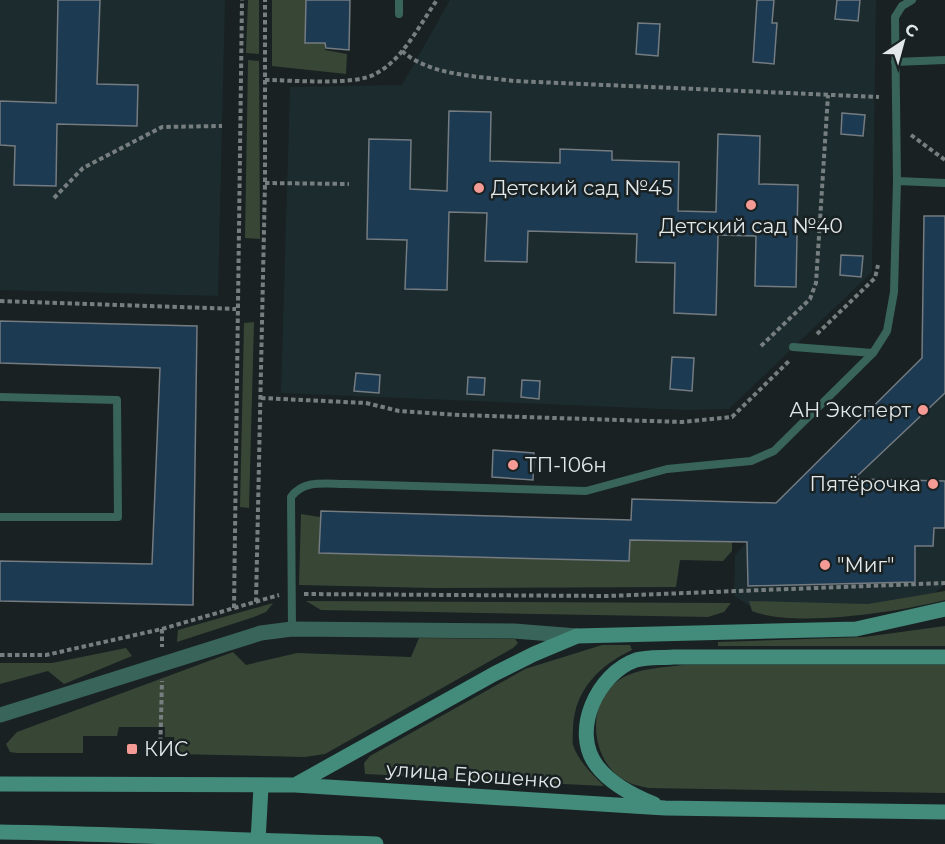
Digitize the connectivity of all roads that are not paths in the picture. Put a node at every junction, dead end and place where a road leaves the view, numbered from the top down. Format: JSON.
{"nodes":[{"id":1,"x":399,"y":0,"type":"edge"},
{"id":2,"x":912,"y":0,"type":"edge"},
{"id":3,"x":399,"y":14,"type":"dead end"},
{"id":4,"x":945,"y":60,"type":"edge"},
{"id":5,"x":895,"y":62,"type":"junction"},
{"id":6,"x":897,"y":181,"type":"junction"},
{"id":7,"x":945,"y":183,"type":"edge"},
{"id":8,"x":793,"y":347,"type":"dead end"},
{"id":9,"x":873,"y":353,"type":"junction"},
{"id":10,"x":0,"y":398,"type":"edge"},
{"id":11,"x":0,"y":517,"type":"edge"},
{"id":12,"x":945,"y":609,"type":"edge"},
{"id":13,"x":292,"y":629,"type":"junction"},
{"id":14,"x":577,"y":636,"type":"junction"},
{"id":15,"x":945,"y":657,"type":"edge"},
{"id":16,"x":0,"y":716,"type":"edge"},
{"id":17,"x":0,"y":784,"type":"edge"},
{"id":18,"x":295,"y":785,"type":"junction"},
{"id":19,"x":261,"y":787,"type":"junction"},
{"id":20,"x":665,"y":808,"type":"junction"},
{"id":21,"x":945,"y":812,"type":"edge"},
{"id":22,"x":0,"y":832,"type":"edge"},
{"id":23,"x":260,"y":843,"type":"edge"},
{"id":24,"x":376,"y":844,"type":"edge"}],
"edges":[{"from":1,"to":3,"type":"lane"},
{"from":2,"to":5,"type":"lane"},
{"from":4,"to":5,"type":"lane"},
{"from":5,"to":6,"type":"lane"},
{"from":6,"to":7,"type":"lane"},
{"from":6,"to":9,"type":"lane"},
{"from":8,"to":9,"type":"lane"},
{"from":9,"to":13,"type":"lane"},
{"from":10,"to":11,"type":"lane"},
{"from":12,"to":14,"type":"main road"},
{"from":13,"to":14,"type":"street"},
{"from":13,"to":16,"type":"street"},
{"from":14,"to":18,"type":"main road"},
{"from":15,"to":20,"type":"main road"},
{"from":17,"to":19,"type":"main road","name":"улица Ерошенко"},
{"from":18,"to":19,"type":"main road","name":"улица Ерошенко"},
{"from":18,"to":20,"type":"main road","name":"улица Ерошенко"},
{"from":19,"to":23,"type":"main road"},
{"from":20,"to":21,"type":"main road","name":"улица Ерошенко"},
{"from":22,"to":23,"type":"main road"},
{"from":23,"to":24,"type":"main road"}]}
